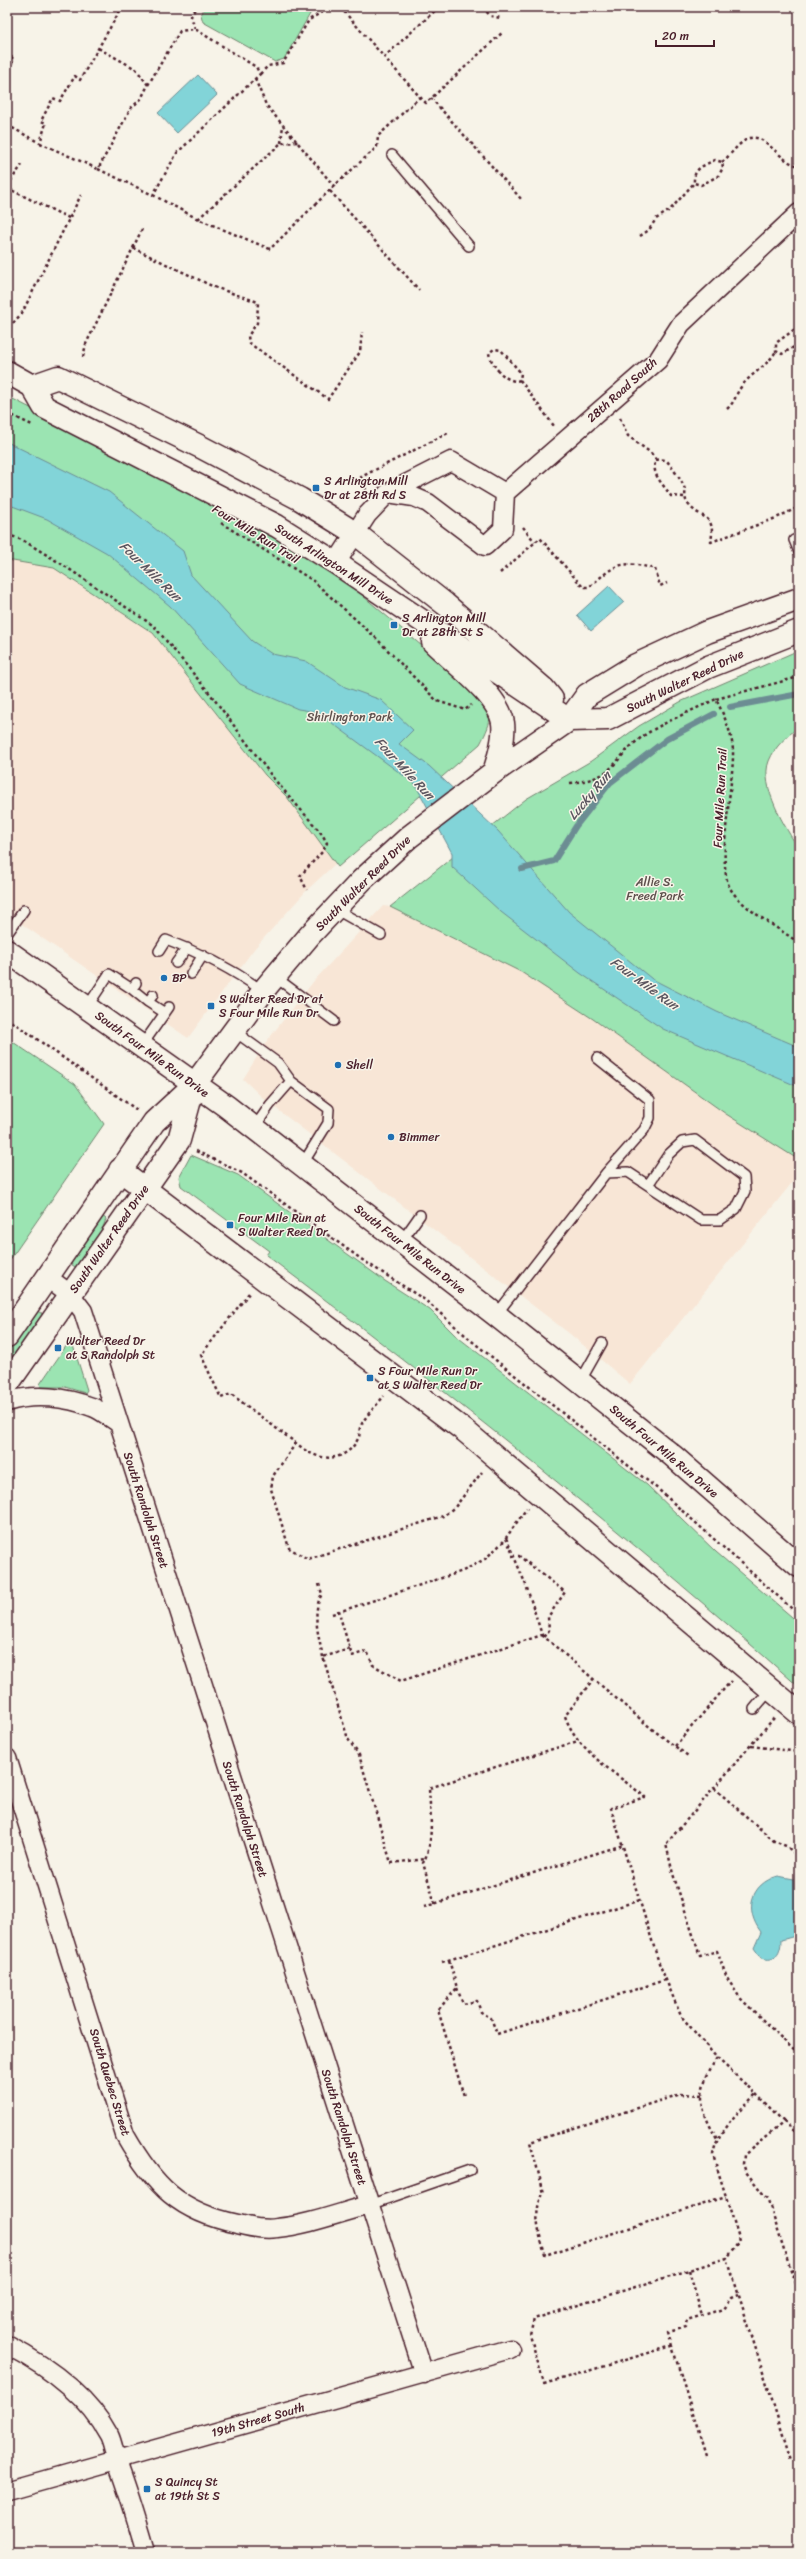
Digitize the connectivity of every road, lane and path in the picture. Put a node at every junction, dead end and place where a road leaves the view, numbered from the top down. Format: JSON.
{"nodes":[{"id":1,"x":122,"y":7,"type":"edge"},
{"id":2,"x":196,"y":7,"type":"edge"},
{"id":3,"x":330,"y":7,"type":"edge"},
{"id":4,"x":340,"y":7,"type":"edge"},
{"id":5,"x":439,"y":7,"type":"edge"},
{"id":6,"x":483,"y":7,"type":"edge"},
{"id":7,"x":501,"y":18,"type":"dead end"},
{"id":8,"x":195,"y":29,"type":"junction"},
{"id":9,"x":504,"y":32,"type":"dead end"},
{"id":10,"x":98,"y":48,"type":"junction"},
{"id":11,"x":7,"y":52,"type":"edge"},
{"id":12,"x":384,"y":57,"type":"junction"},
{"id":13,"x":7,"y":71,"type":"edge"},
{"id":14,"x":260,"y":74,"type":"junction"},
{"id":15,"x":255,"y":79,"type":"junction"},
{"id":16,"x":148,"y":85,"type":"junction"},
{"id":17,"x":420,"y":97,"type":"junction"},
{"id":18,"x":430,"y":98,"type":"junction"},
{"id":19,"x":7,"y":125,"type":"edge"},
{"id":20,"x":283,"y":125,"type":"junction"},
{"id":21,"x":299,"y":142,"type":"junction"},
{"id":22,"x":40,"y":143,"type":"junction"},
{"id":23,"x":281,"y":143,"type":"junction"},
{"id":24,"x":392,"y":155,"type":"dead end"},
{"id":25,"x":722,"y":162,"type":"junction"},
{"id":26,"x":22,"y":165,"type":"dead end"},
{"id":27,"x":799,"y":166,"type":"edge"},
{"id":28,"x":98,"y":169,"type":"junction"},
{"id":29,"x":694,"y":183,"type":"junction"},
{"id":30,"x":334,"y":186,"type":"junction"},
{"id":31,"x":7,"y":187,"type":"edge"},
{"id":32,"x":330,"y":191,"type":"junction"},
{"id":33,"x":81,"y":195,"type":"dead end"},
{"id":34,"x":153,"y":195,"type":"junction"},
{"id":35,"x":522,"y":200,"type":"dead end"},
{"id":36,"x":799,"y":213,"type":"edge"},
{"id":37,"x":69,"y":218,"type":"junction"},
{"id":38,"x":198,"y":219,"type":"junction"},
{"id":39,"x":143,"y":227,"type":"dead end"},
{"id":40,"x":640,"y":236,"type":"dead end"},
{"id":41,"x":469,"y":246,"type":"dead end"},
{"id":42,"x":133,"y":248,"type":"junction"},
{"id":43,"x":419,"y":290,"type":"dead end"},
{"id":44,"x":13,"y":323,"type":"dead end"},
{"id":45,"x":799,"y":326,"type":"edge"},
{"id":46,"x":362,"y":332,"type":"dead end"},
{"id":47,"x":799,"y":344,"type":"edge"},
{"id":48,"x":776,"y":352,"type":"junction"},
{"id":49,"x":83,"y":358,"type":"dead end"},
{"id":50,"x":7,"y":372,"type":"edge"},
{"id":51,"x":520,"y":380,"type":"junction"},
{"id":52,"x":32,"y":386,"type":"junction"},
{"id":53,"x":606,"y":405,"type":"junction"},
{"id":54,"x":727,"y":410,"type":"dead end"},
{"id":55,"x":7,"y":413,"type":"edge"},
{"id":56,"x":35,"y":427,"type":"dead end"},
{"id":57,"x":448,"y":433,"type":"dead end"},
{"id":58,"x":562,"y":443,"type":"junction"},
{"id":59,"x":656,"y":460,"type":"junction"},
{"id":60,"x":368,"y":493,"type":"dead end"},
{"id":61,"x":388,"y":493,"type":"junction"},
{"id":62,"x":505,"y":493,"type":"junction"},
{"id":63,"x":684,"y":497,"type":"junction"},
{"id":64,"x":799,"y":507,"type":"edge"},
{"id":65,"x":219,"y":521,"type":"dead end"},
{"id":66,"x":355,"y":533,"type":"junction"},
{"id":67,"x":7,"y":534,"type":"edge"},
{"id":68,"x":794,"y":540,"type":"dead end"},
{"id":69,"x":799,"y":552,"type":"edge"},
{"id":70,"x":336,"y":563,"type":"junction"},
{"id":71,"x":500,"y":573,"type":"dead end"},
{"id":72,"x":667,"y":583,"type":"dead end"},
{"id":73,"x":799,"y":599,"type":"edge"},
{"id":74,"x":392,"y":602,"type":"junction"},
{"id":75,"x":799,"y":631,"type":"edge"},
{"id":76,"x":799,"y":677,"type":"edge"},
{"id":77,"x":716,"y":699,"type":"junction"},
{"id":78,"x":465,"y":710,"type":"dead end"},
{"id":79,"x":569,"y":720,"type":"junction"},
{"id":80,"x":497,"y":768,"type":"junction"},
{"id":81,"x":570,"y":784,"type":"dead end"},
{"id":82,"x":306,"y":890,"type":"dead end"},
{"id":83,"x":335,"y":909,"type":"junction"},
{"id":84,"x":24,"y":910,"type":"dead end"},
{"id":85,"x":7,"y":934,"type":"edge"},
{"id":86,"x":381,"y":935,"type":"dead end"},
{"id":87,"x":799,"y":943,"type":"edge"},
{"id":88,"x":187,"y":948,"type":"junction"},
{"id":89,"x":7,"y":951,"type":"edge"},
{"id":90,"x":159,"y":951,"type":"dead end"},
{"id":91,"x":203,"y":955,"type":"junction"},
{"id":92,"x":176,"y":963,"type":"dead end"},
{"id":93,"x":191,"y":974,"type":"dead end"},
{"id":94,"x":268,"y":984,"type":"junction"},
{"id":95,"x":86,"y":1007,"type":"junction"},
{"id":96,"x":7,"y":1018,"type":"edge"},
{"id":97,"x":334,"y":1021,"type":"dead end"},
{"id":98,"x":234,"y":1031,"type":"junction"},
{"id":99,"x":141,"y":1047,"type":"junction"},
{"id":100,"x":597,"y":1058,"type":"dead end"},
{"id":101,"x":291,"y":1081,"type":"junction"},
{"id":102,"x":194,"y":1085,"type":"junction"},
{"id":103,"x":132,"y":1107,"type":"dead end"},
{"id":104,"x":254,"y":1128,"type":"junction"},
{"id":105,"x":193,"y":1150,"type":"dead end"},
{"id":106,"x":302,"y":1165,"type":"junction"},
{"id":107,"x":120,"y":1170,"type":"junction"},
{"id":108,"x":606,"y":1173,"type":"junction"},
{"id":109,"x":648,"y":1185,"type":"junction"},
{"id":110,"x":146,"y":1188,"type":"junction"},
{"id":111,"x":420,"y":1215,"type":"dead end"},
{"id":112,"x":401,"y":1242,"type":"junction"},
{"id":113,"x":47,"y":1277,"type":"junction"},
{"id":114,"x":249,"y":1292,"type":"dead end"},
{"id":115,"x":70,"y":1294,"type":"junction"},
{"id":116,"x":496,"y":1315,"type":"junction"},
{"id":117,"x":7,"y":1336,"type":"edge"},
{"id":118,"x":602,"y":1343,"type":"dead end"},
{"id":119,"x":580,"y":1382,"type":"junction"},
{"id":120,"x":7,"y":1385,"type":"edge"},
{"id":121,"x":384,"y":1396,"type":"dead end"},
{"id":122,"x":7,"y":1402,"type":"edge"},
{"id":123,"x":119,"y":1423,"type":"junction"},
{"id":124,"x":296,"y":1444,"type":"junction"},
{"id":125,"x":483,"y":1472,"type":"dead end"},
{"id":126,"x":527,"y":1508,"type":"dead end"},
{"id":127,"x":506,"y":1538,"type":"junction"},
{"id":128,"x":512,"y":1556,"type":"junction"},
{"id":129,"x":799,"y":1566,"type":"edge"},
{"id":130,"x":319,"y":1584,"type":"dead end"},
{"id":131,"x":338,"y":1610,"type":"junction"},
{"id":132,"x":332,"y":1614,"type":"dead end"},
{"id":133,"x":799,"y":1615,"type":"edge"},
{"id":134,"x":542,"y":1635,"type":"junction"},
{"id":135,"x":544,"y":1638,"type":"junction"},
{"id":136,"x":350,"y":1649,"type":"junction"},
{"id":137,"x":323,"y":1656,"type":"junction"},
{"id":138,"x":594,"y":1678,"type":"junction"},
{"id":139,"x":731,"y":1681,"type":"dead end"},
{"id":140,"x":771,"y":1689,"type":"junction"},
{"id":141,"x":754,"y":1709,"type":"dead end"},
{"id":142,"x":799,"y":1713,"type":"edge"},
{"id":143,"x":774,"y":1718,"type":"dead end"},
{"id":144,"x":578,"y":1741,"type":"junction"},
{"id":145,"x":675,"y":1746,"type":"junction"},
{"id":146,"x":750,"y":1746,"type":"junction"},
{"id":147,"x":799,"y":1752,"type":"edge"},
{"id":148,"x":688,"y":1756,"type":"dead end"},
{"id":149,"x":7,"y":1758,"type":"edge"},
{"id":150,"x":714,"y":1788,"type":"junction"},
{"id":151,"x":623,"y":1845,"type":"junction"},
{"id":152,"x":799,"y":1857,"type":"edge"},
{"id":153,"x":426,"y":1859,"type":"junction"},
{"id":154,"x":640,"y":1900,"type":"junction"},
{"id":155,"x":436,"y":1904,"type":"junction"},
{"id":156,"x":424,"y":1907,"type":"dead end"},
{"id":157,"x":449,"y":1960,"type":"junction"},
{"id":158,"x":442,"y":1962,"type":"dead end"},
{"id":159,"x":665,"y":1980,"type":"junction"},
{"id":160,"x":457,"y":1988,"type":"junction"},
{"id":161,"x":799,"y":2055,"type":"edge"},
{"id":162,"x":717,"y":2058,"type":"junction"},
{"id":163,"x":756,"y":2094,"type":"junction"},
{"id":164,"x":702,"y":2095,"type":"junction"},
{"id":165,"x":464,"y":2096,"type":"dead end"},
{"id":166,"x":784,"y":2122,"type":"junction"},
{"id":167,"x":799,"y":2136,"type":"edge"},
{"id":168,"x":717,"y":2139,"type":"junction"},
{"id":169,"x":470,"y":2170,"type":"dead end"},
{"id":170,"x":726,"y":2197,"type":"junction"},
{"id":171,"x":369,"y":2205,"type":"junction"},
{"id":172,"x":727,"y":2258,"type":"junction"},
{"id":173,"x":799,"y":2268,"type":"edge"},
{"id":174,"x":689,"y":2270,"type":"junction"},
{"id":175,"x":791,"y":2271,"type":"junction"},
{"id":176,"x":738,"y":2295,"type":"junction"},
{"id":177,"x":799,"y":2296,"type":"edge"},
{"id":178,"x":702,"y":2316,"type":"junction"},
{"id":179,"x":7,"y":2346,"type":"edge"},
{"id":180,"x":672,"y":2346,"type":"junction"},
{"id":181,"x":510,"y":2349,"type":"dead end"},
{"id":182,"x":424,"y":2374,"type":"junction"},
{"id":183,"x":706,"y":2456,"type":"dead end"},
{"id":184,"x":791,"y":2460,"type":"dead end"},
{"id":185,"x":117,"y":2461,"type":"junction"},
{"id":186,"x":7,"y":2491,"type":"edge"},
{"id":187,"x":146,"y":2552,"type":"edge"}],
"edges":[{"from":1,"to":10,"type":"path"},
{"from":2,"to":8,"type":"path"},
{"from":3,"to":14,"type":"path"},
{"from":4,"to":12,"type":"path"},
{"from":5,"to":12,"type":"path"},
{"from":6,"to":7,"type":"path"},
{"from":8,"to":14,"type":"path"},
{"from":8,"to":16,"type":"path"},
{"from":9,"to":18,"type":"path"},
{"from":10,"to":16,"type":"path"},
{"from":10,"to":22,"type":"path"},
{"from":11,"to":13,"type":"path"},
{"from":12,"to":17,"type":"path"},
{"from":14,"to":15,"type":"path"},
{"from":15,"to":20,"type":"path"},
{"from":15,"to":34,"type":"path"},
{"from":16,"to":28,"type":"path"},
{"from":17,"to":18,"type":"path"},
{"from":17,"to":30,"type":"path"},
{"from":18,"to":35,"type":"path"},
{"from":19,"to":22,"type":"path"},
{"from":20,"to":21,"type":"path"},
{"from":20,"to":23,"type":"path"},
{"from":21,"to":23,"type":"path"},
{"from":21,"to":30,"type":"path"},
{"from":22,"to":28,"type":"path"},
{"from":23,"to":38,"type":"path"},
{"from":24,"to":41,"type":"lane"},
{"from":25,"to":27,"type":"path"},
{"from":25,"to":29,"type":"path"},
{"from":25,"to":29,"type":"path"},
{"from":26,"to":31,"type":"path"},
{"from":28,"to":34,"type":"path"},
{"from":29,"to":40,"type":"path"},
{"from":30,"to":32,"type":"path"},
{"from":31,"to":37,"type":"path"},
{"from":32,"to":38,"type":"path"},
{"from":32,"to":43,"type":"path"},
{"from":33,"to":37,"type":"path"},
{"from":34,"to":38,"type":"path"},
{"from":36,"to":53,"type":"street","name":"28th Road South"},
{"from":37,"to":44,"type":"path"},
{"from":39,"to":42,"type":"path"},
{"from":42,"to":46,"type":"path"},
{"from":42,"to":49,"type":"path"},
{"from":45,"to":48,"type":"path"},
{"from":47,"to":48,"type":"path"},
{"from":48,"to":54,"type":"path"},
{"from":50,"to":52,"type":"main road"},
{"from":51,"to":51,"type":"path"},
{"from":51,"to":58,"type":"path"},
{"from":52,"to":66,"type":"main road"},
{"from":52,"to":70,"type":"main road","name":"South Arlington Mill Drive"},
{"from":53,"to":58,"type":"street","name":"28th Road South"},
{"from":53,"to":59,"type":"path"},
{"from":55,"to":56,"type":"path"},
{"from":57,"to":60,"type":"path"},
{"from":58,"to":62,"type":"street","name":"28th Road South"},
{"from":59,"to":63,"type":"path"},
{"from":59,"to":63,"type":"path"},
{"from":61,"to":62,"type":"street"},
{"from":61,"to":62,"type":"street"},
{"from":61,"to":66,"type":"street"},
{"from":63,"to":64,"type":"path"},
{"from":65,"to":78,"type":"path","name":"Four Mile Run Trail"},
{"from":66,"to":70,"type":"street"},
{"from":66,"to":79,"type":"main road"},
{"from":67,"to":82,"type":"path"},
{"from":68,"to":69,"type":"lane"},
{"from":70,"to":74,"type":"main road","name":"South Arlington Mill Drive"},
{"from":71,"to":72,"type":"path"},
{"from":73,"to":79,"type":"main road","name":"South Walter Reed Drive"},
{"from":74,"to":79,"type":"main road","name":"South Arlington Mill Drive"},
{"from":74,"to":80,"type":"main road"},
{"from":75,"to":79,"type":"main road","name":"South Walter Reed Drive"},
{"from":76,"to":77,"type":"path"},
{"from":77,"to":81,"type":"path"},
{"from":77,"to":87,"type":"path","name":"Four Mile Run Trail"},
{"from":79,"to":80,"type":"main road","name":"South Walter Reed Drive"},
{"from":80,"to":83,"type":"main road","name":"South Walter Reed Drive"},
{"from":83,"to":86,"type":"lane"},
{"from":83,"to":94,"type":"main road","name":"South Walter Reed Drive"},
{"from":84,"to":85,"type":"lane"},
{"from":88,"to":90,"type":"lane"},
{"from":88,"to":91,"type":"lane"},
{"from":88,"to":92,"type":"lane"},
{"from":89,"to":95,"type":"main road","name":"South Four Mile Run Drive"},
{"from":91,"to":93,"type":"lane"},
{"from":91,"to":94,"type":"lane"},
{"from":94,"to":97,"type":"lane"},
{"from":94,"to":98,"type":"main road","name":"South Walter Reed Drive"},
{"from":95,"to":99,"type":"main road","name":"South Four Mile Run Drive"},
{"from":95,"to":99,"type":"lane"},
{"from":96,"to":103,"type":"path"},
{"from":98,"to":101,"type":"lane"},
{"from":98,"to":102,"type":"main road","name":"South Walter Reed Drive"},
{"from":99,"to":102,"type":"main road","name":"South Four Mile Run Drive"},
{"from":100,"to":108,"type":"lane"},
{"from":101,"to":104,"type":"lane"},
{"from":101,"to":106,"type":"lane"},
{"from":102,"to":104,"type":"main road","name":"South Four Mile Run Drive"},
{"from":102,"to":107,"type":"main road","name":"South Walter Reed Drive"},
{"from":102,"to":110,"type":"main road","name":"South Walter Reed Drive"},
{"from":104,"to":106,"type":"main road","name":"South Four Mile Run Drive"},
{"from":105,"to":133,"type":"path"},
{"from":106,"to":112,"type":"main road","name":"South Four Mile Run Drive"},
{"from":107,"to":110,"type":"main road"},
{"from":107,"to":113,"type":"main road","name":"South Walter Reed Drive"},
{"from":108,"to":109,"type":"lane"},
{"from":108,"to":116,"type":"lane"},
{"from":109,"to":109,"type":"lane"},
{"from":110,"to":115,"type":"main road","name":"South Walter Reed Drive"},
{"from":110,"to":140,"type":"main road"},
{"from":111,"to":112,"type":"lane"},
{"from":112,"to":116,"type":"main road","name":"South Four Mile Run Drive"},
{"from":113,"to":115,"type":"street","name":"South Randolph Street"},
{"from":113,"to":117,"type":"main road","name":"South Walter Reed Drive"},
{"from":114,"to":124,"type":"path"},
{"from":115,"to":120,"type":"main road","name":"South Walter Reed Drive"},
{"from":115,"to":123,"type":"street","name":"South Randolph Street"},
{"from":116,"to":119,"type":"main road","name":"South Four Mile Run Drive"},
{"from":118,"to":119,"type":"lane"},
{"from":119,"to":129,"type":"main road","name":"South Four Mile Run Drive"},
{"from":121,"to":124,"type":"path"},
{"from":122,"to":123,"type":"street"},
{"from":123,"to":171,"type":"street","name":"South Randolph Street"},
{"from":124,"to":125,"type":"path"},
{"from":126,"to":127,"type":"path"},
{"from":127,"to":128,"type":"path"},
{"from":127,"to":131,"type":"path"},
{"from":128,"to":134,"type":"path"},
{"from":128,"to":135,"type":"path"},
{"from":130,"to":137,"type":"path"},
{"from":131,"to":132,"type":"path"},
{"from":131,"to":136,"type":"path"},
{"from":134,"to":135,"type":"path"},
{"from":134,"to":136,"type":"path"},
{"from":135,"to":138,"type":"path"},
{"from":136,"to":137,"type":"path"},
{"from":137,"to":153,"type":"path"},
{"from":138,"to":144,"type":"path"},
{"from":138,"to":145,"type":"path"},
{"from":139,"to":145,"type":"path"},
{"from":140,"to":141,"type":"lane"},
{"from":140,"to":142,"type":"main road"},
{"from":143,"to":146,"type":"path"},
{"from":144,"to":151,"type":"path"},
{"from":144,"to":153,"type":"path"},
{"from":145,"to":148,"type":"path"},
{"from":146,"to":147,"type":"path"},
{"from":146,"to":150,"type":"path"},
{"from":149,"to":171,"type":"street","name":"South Quebec Street"},
{"from":150,"to":152,"type":"path"},
{"from":150,"to":161,"type":"path"},
{"from":151,"to":154,"type":"path"},
{"from":151,"to":155,"type":"path"},
{"from":153,"to":155,"type":"path"},
{"from":154,"to":157,"type":"path"},
{"from":154,"to":159,"type":"path"},
{"from":155,"to":156,"type":"path"},
{"from":157,"to":158,"type":"path"},
{"from":157,"to":160,"type":"path"},
{"from":159,"to":160,"type":"path"},
{"from":159,"to":162,"type":"path"},
{"from":160,"to":165,"type":"path"},
{"from":162,"to":163,"type":"path"},
{"from":162,"to":164,"type":"path"},
{"from":163,"to":166,"type":"path"},
{"from":163,"to":168,"type":"path"},
{"from":164,"to":168,"type":"path"},
{"from":164,"to":170,"type":"path"},
{"from":166,"to":167,"type":"path"},
{"from":166,"to":175,"type":"path"},
{"from":168,"to":170,"type":"path"},
{"from":169,"to":171,"type":"lane"},
{"from":170,"to":172,"type":"path"},
{"from":171,"to":182,"type":"street","name":"South Randolph Street"},
{"from":172,"to":174,"type":"path"},
{"from":172,"to":176,"type":"path"},
{"from":173,"to":175,"type":"path"},
{"from":174,"to":178,"type":"path"},
{"from":174,"to":180,"type":"path"},
{"from":175,"to":177,"type":"path"},
{"from":176,"to":178,"type":"path"},
{"from":176,"to":184,"type":"path"},
{"from":178,"to":180,"type":"path"},
{"from":179,"to":185,"type":"street"},
{"from":180,"to":183,"type":"path"},
{"from":181,"to":182,"type":"street","name":"19th Street South"},
{"from":182,"to":185,"type":"street","name":"19th Street South"},
{"from":185,"to":186,"type":"street","name":"19th Street South"},
{"from":185,"to":187,"type":"street"}]}
